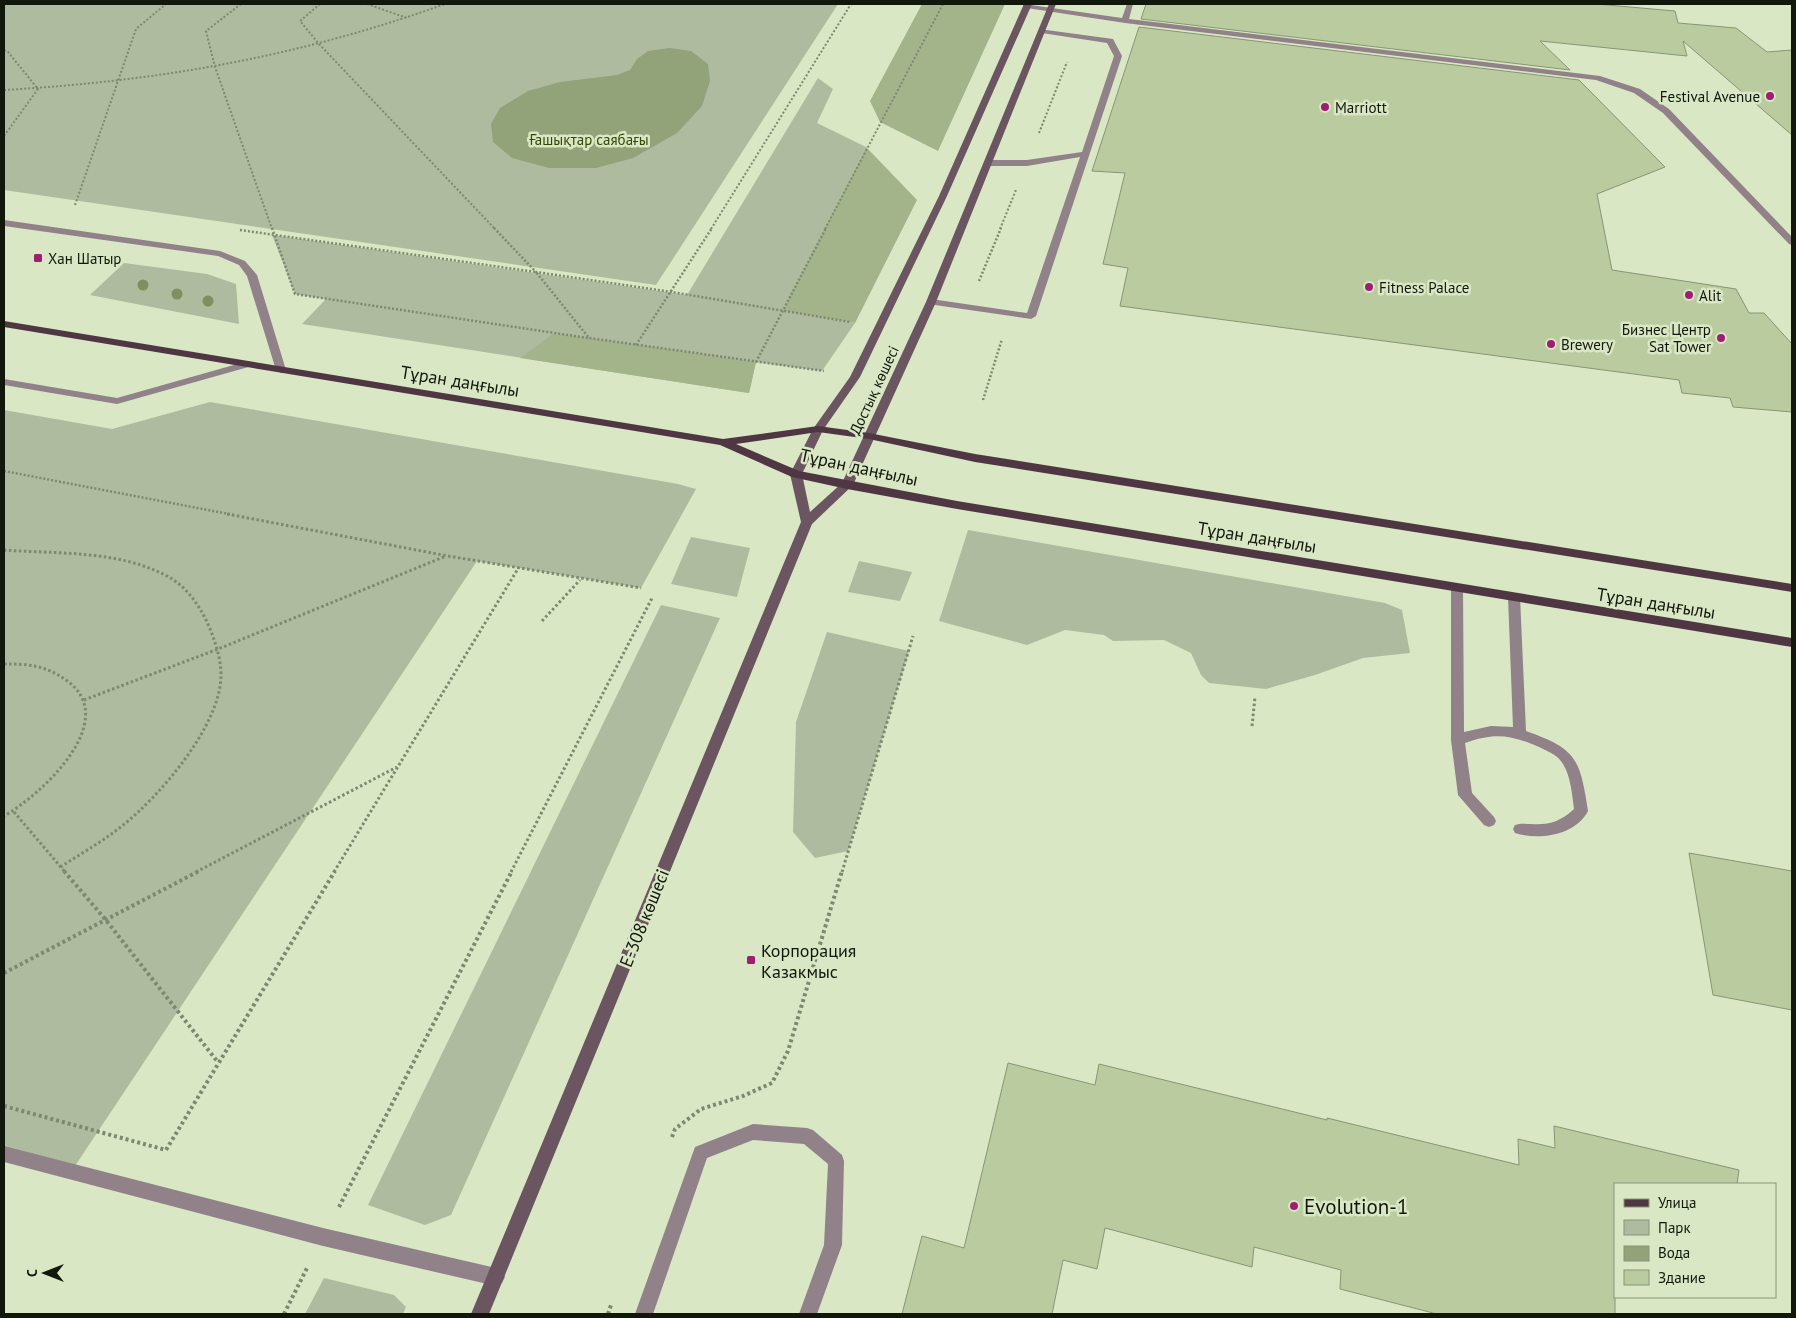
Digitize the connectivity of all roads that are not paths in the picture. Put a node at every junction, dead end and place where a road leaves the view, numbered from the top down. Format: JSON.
{"nodes":[{"id":1,"x":1130,"y":4,"type":"edge"},
{"id":2,"x":1027,"y":5,"type":"edge"},
{"id":3,"x":1052,"y":6,"type":"edge"},
{"id":4,"x":1125,"y":21,"type":"junction"},
{"id":5,"x":1042,"y":31,"type":"junction"},
{"id":6,"x":1085,"y":154,"type":"junction"},
{"id":7,"x":988,"y":163,"type":"junction"},
{"id":8,"x":4,"y":223,"type":"edge"},
{"id":9,"x":1792,"y":242,"type":"edge"},
{"id":10,"x":931,"y":302,"type":"junction"},
{"id":11,"x":4,"y":324,"type":"edge"},
{"id":12,"x":248,"y":364,"type":"junction"},
{"id":13,"x":281,"y":370,"type":"junction"},
{"id":14,"x":4,"y":382,"type":"edge"},
{"id":15,"x":818,"y":429,"type":"junction"},
{"id":16,"x":869,"y":436,"type":"junction"},
{"id":17,"x":722,"y":442,"type":"junction"},
{"id":18,"x":796,"y":474,"type":"junction"},
{"id":19,"x":846,"y":485,"type":"junction"},
{"id":20,"x":806,"y":522,"type":"junction"},
{"id":21,"x":1457,"y":588,"type":"junction"},
{"id":22,"x":1792,"y":588,"type":"edge"},
{"id":23,"x":1514,"y":598,"type":"junction"},
{"id":24,"x":1792,"y":643,"type":"edge"},
{"id":25,"x":1520,"y":734,"type":"junction"},
{"id":26,"x":1458,"y":740,"type":"junction"},
{"id":27,"x":1490,"y":821,"type":"dead end"},
{"id":28,"x":1520,"y":829,"type":"dead end"},
{"id":29,"x":4,"y":1154,"type":"edge"},
{"id":30,"x":496,"y":1277,"type":"junction"},
{"id":31,"x":480,"y":1314,"type":"edge"},
{"id":32,"x":644,"y":1314,"type":"edge"},
{"id":33,"x":808,"y":1314,"type":"edge"}],
"edges":[{"from":1,"to":4,"type":"lane"},
{"from":2,"to":3,"type":"lane"},
{"from":2,"to":15,"type":"street","name":"Достық көшесі"},
{"from":3,"to":4,"type":"lane"},
{"from":3,"to":5,"type":"street","name":"Достық көшесі"},
{"from":4,"to":9,"type":"lane"},
{"from":5,"to":6,"type":"lane"},
{"from":5,"to":7,"type":"street","name":"Достық көшесі"},
{"from":6,"to":7,"type":"lane"},
{"from":6,"to":10,"type":"lane"},
{"from":7,"to":10,"type":"street","name":"Достық көшесі"},
{"from":8,"to":13,"type":"lane"},
{"from":10,"to":16,"type":"street","name":"Достық көшесі"},
{"from":11,"to":12,"type":"main road"},
{"from":12,"to":13,"type":"main road","name":"Тұран даңғылы"},
{"from":12,"to":14,"type":"lane"},
{"from":13,"to":17,"type":"main road","name":"Тұран даңғылы"},
{"from":15,"to":16,"type":"main road","name":"Тұран даңғылы"},
{"from":15,"to":17,"type":"main road","name":"Тұран даңғылы"},
{"from":15,"to":18,"type":"street","name":"Достық көшесі"},
{"from":16,"to":19,"type":"street","name":"Достық көшесі"},
{"from":16,"to":22,"type":"main road","name":"Тұран даңғылы"},
{"from":17,"to":18,"type":"main road","name":"Тұран даңғылы"},
{"from":18,"to":19,"type":"main road","name":"Тұран даңғылы"},
{"from":18,"to":20,"type":"street"},
{"from":19,"to":20,"type":"street","name":"Достық көшесі"},
{"from":19,"to":21,"type":"main road","name":"Тұран даңғылы"},
{"from":20,"to":30,"type":"street","name":"Е-308 көшесі"},
{"from":21,"to":23,"type":"main road","name":"Тұран даңғылы"},
{"from":21,"to":26,"type":"lane"},
{"from":23,"to":24,"type":"main road","name":"Тұран даңғылы"},
{"from":23,"to":25,"type":"lane"},
{"from":25,"to":26,"type":"lane"},
{"from":25,"to":28,"type":"lane"},
{"from":26,"to":27,"type":"lane"},
{"from":29,"to":30,"type":"lane"},
{"from":30,"to":31,"type":"street","name":"Е-308 көшесі"},
{"from":32,"to":33,"type":"lane"}]}
